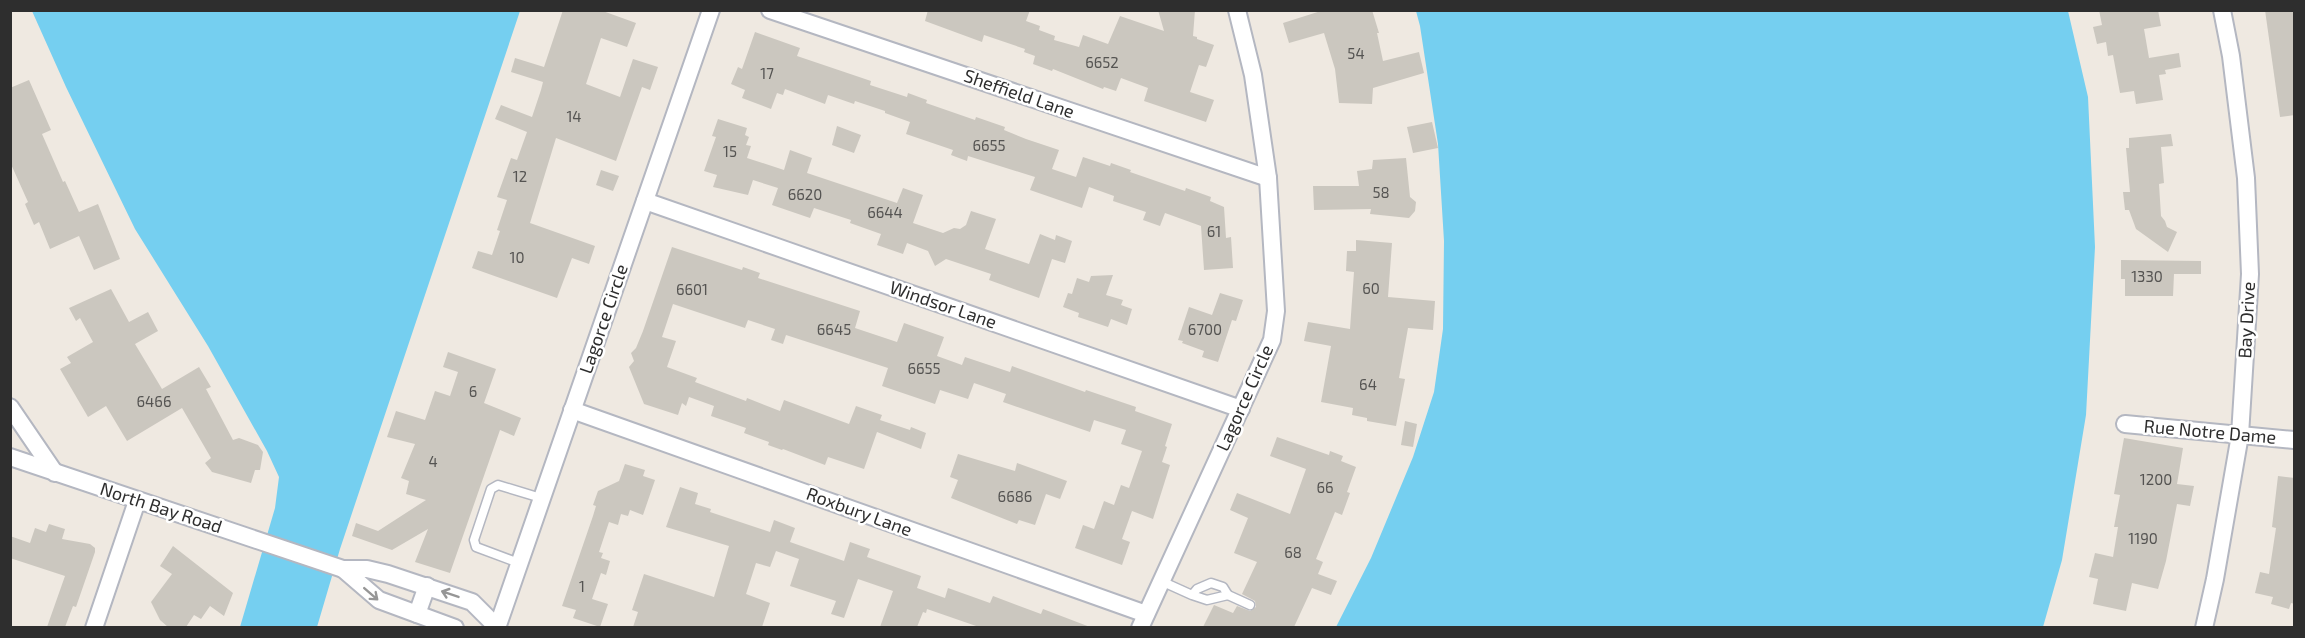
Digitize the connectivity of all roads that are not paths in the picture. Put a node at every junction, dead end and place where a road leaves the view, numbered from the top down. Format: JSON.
{"nodes":[{"id":1,"x":711,"y":10,"type":"edge"},
{"id":2,"x":770,"y":10,"type":"edge"},
{"id":3,"x":1237,"y":10,"type":"edge"},
{"id":4,"x":2222,"y":10,"type":"edge"},
{"id":5,"x":1268,"y":178,"type":"junction"},
{"id":6,"x":645,"y":201,"type":"junction"},
{"id":7,"x":10,"y":406,"type":"edge"},
{"id":8,"x":1241,"y":409,"type":"junction"},
{"id":9,"x":572,"y":410,"type":"junction"},
{"id":10,"x":2125,"y":424,"type":"dead end"},
{"id":11,"x":2240,"y":435,"type":"junction"},
{"id":12,"x":2295,"y":440,"type":"edge"},
{"id":13,"x":16,"y":463,"type":"edge"},
{"id":14,"x":55,"y":473,"type":"junction"},
{"id":15,"x":541,"y":498,"type":"junction"},
{"id":16,"x":137,"y":501,"type":"junction"},
{"id":17,"x":519,"y":563,"type":"junction"},
{"id":18,"x":343,"y":569,"type":"junction"},
{"id":19,"x":1161,"y":581,"type":"junction"},
{"id":20,"x":427,"y":586,"type":"junction"},
{"id":21,"x":1192,"y":595,"type":"junction"},
{"id":22,"x":1228,"y":595,"type":"junction"},
{"id":23,"x":1250,"y":605,"type":"dead end"},
{"id":24,"x":417,"y":614,"type":"junction"},
{"id":25,"x":1143,"y":621,"type":"edge"},
{"id":26,"x":94,"y":627,"type":"edge"},
{"id":27,"x":455,"y":627,"type":"edge"},
{"id":28,"x":496,"y":627,"type":"edge"},
{"id":29,"x":2204,"y":627,"type":"edge"}],
"edges":[{"from":1,"to":6,"type":"street","name":"Lagorce Circle"},
{"from":2,"to":5,"type":"street","name":"Sheffield Lane"},
{"from":3,"to":5,"type":"street","name":"Lagorce Circle"},
{"from":4,"to":11,"type":"street","name":"Bay Drive"},
{"from":5,"to":8,"type":"street","name":"Lagorce Circle"},
{"from":6,"to":8,"type":"street","name":"Windsor Lane"},
{"from":6,"to":9,"type":"street","name":"Lagorce Circle"},
{"from":7,"to":14,"type":"street"},
{"from":8,"to":19,"type":"street","name":"Lagorce Circle"},
{"from":9,"to":15,"type":"street","name":"Lagorce Circle"},
{"from":9,"to":25,"type":"street","name":"Roxbury Lane"},
{"from":10,"to":11,"type":"street","name":"Rue Notre Dame"},
{"from":11,"to":12,"type":"street","name":"Rue Notre Dame"},
{"from":11,"to":29,"type":"street","name":"Bay Drive"},
{"from":13,"to":14,"type":"street","name":"North Bay Road"},
{"from":14,"to":16,"type":"street","name":"North Bay Road"},
{"from":15,"to":17,"type":"street","name":"Lagorce Circle"},
{"from":15,"to":17,"type":"lane"},
{"from":16,"to":18,"type":"street","name":"North Bay Road"},
{"from":16,"to":26,"type":"street"},
{"from":17,"to":28,"type":"street","name":"Lagorce Circle"},
{"from":18,"to":20,"type":"street"},
{"from":18,"to":24,"type":"street","one_way":true},
{"from":19,"to":21,"type":"lane"},
{"from":19,"to":25,"type":"street","name":"Lagorce Circle"},
{"from":20,"to":24,"type":"street"},
{"from":28,"to":20,"type":"street","one_way":true},
{"from":21,"to":22,"type":"lane"},
{"from":21,"to":22,"type":"lane"},
{"from":22,"to":23,"type":"lane"},
{"from":24,"to":27,"type":"street"}]}
